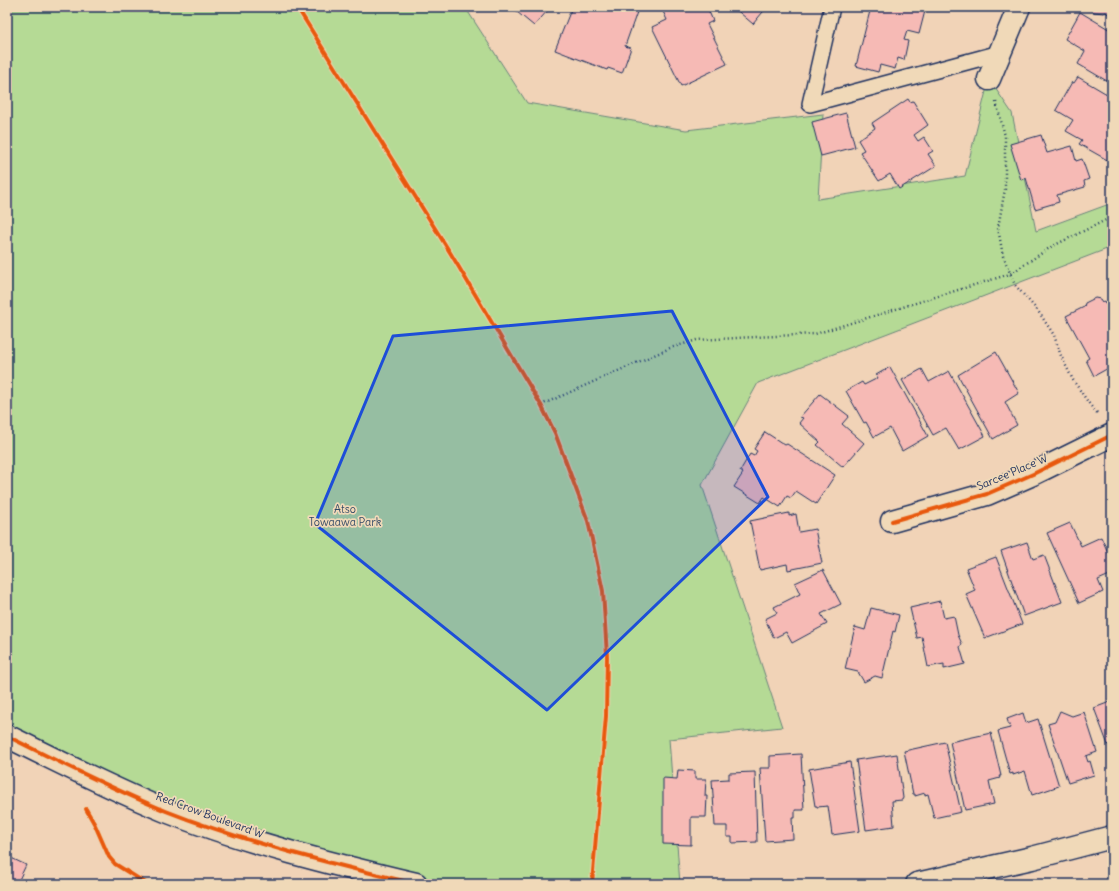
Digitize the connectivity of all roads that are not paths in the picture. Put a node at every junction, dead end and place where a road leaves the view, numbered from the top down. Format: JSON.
{"nodes":[{"id":1,"x":832,"y":7,"type":"edge"},
{"id":2,"x":1019,"y":7,"type":"edge"},
{"id":3,"x":1000,"y":53,"type":"junction"},
{"id":4,"x":989,"y":79,"type":"road end"},
{"id":5,"x":1112,"y":435,"type":"edge"},
{"id":6,"x":892,"y":521,"type":"dead end"},
{"id":7,"x":7,"y":736,"type":"edge"},
{"id":8,"x":1112,"y":837,"type":"edge"},
{"id":9,"x":416,"y":884,"type":"edge"},
{"id":10,"x":917,"y":884,"type":"edge"}],
"edges":[{"from":1,"to":3,"type":"lane"},
{"from":2,"to":3,"type":"street"},
{"from":3,"to":4,"type":"street"},
{"from":5,"to":6,"type":"street","name":"Sarcee Place W"},
{"from":7,"to":9,"type":"street","name":"Red Crow Boulevard W"},
{"from":8,"to":10,"type":"street"}]}
